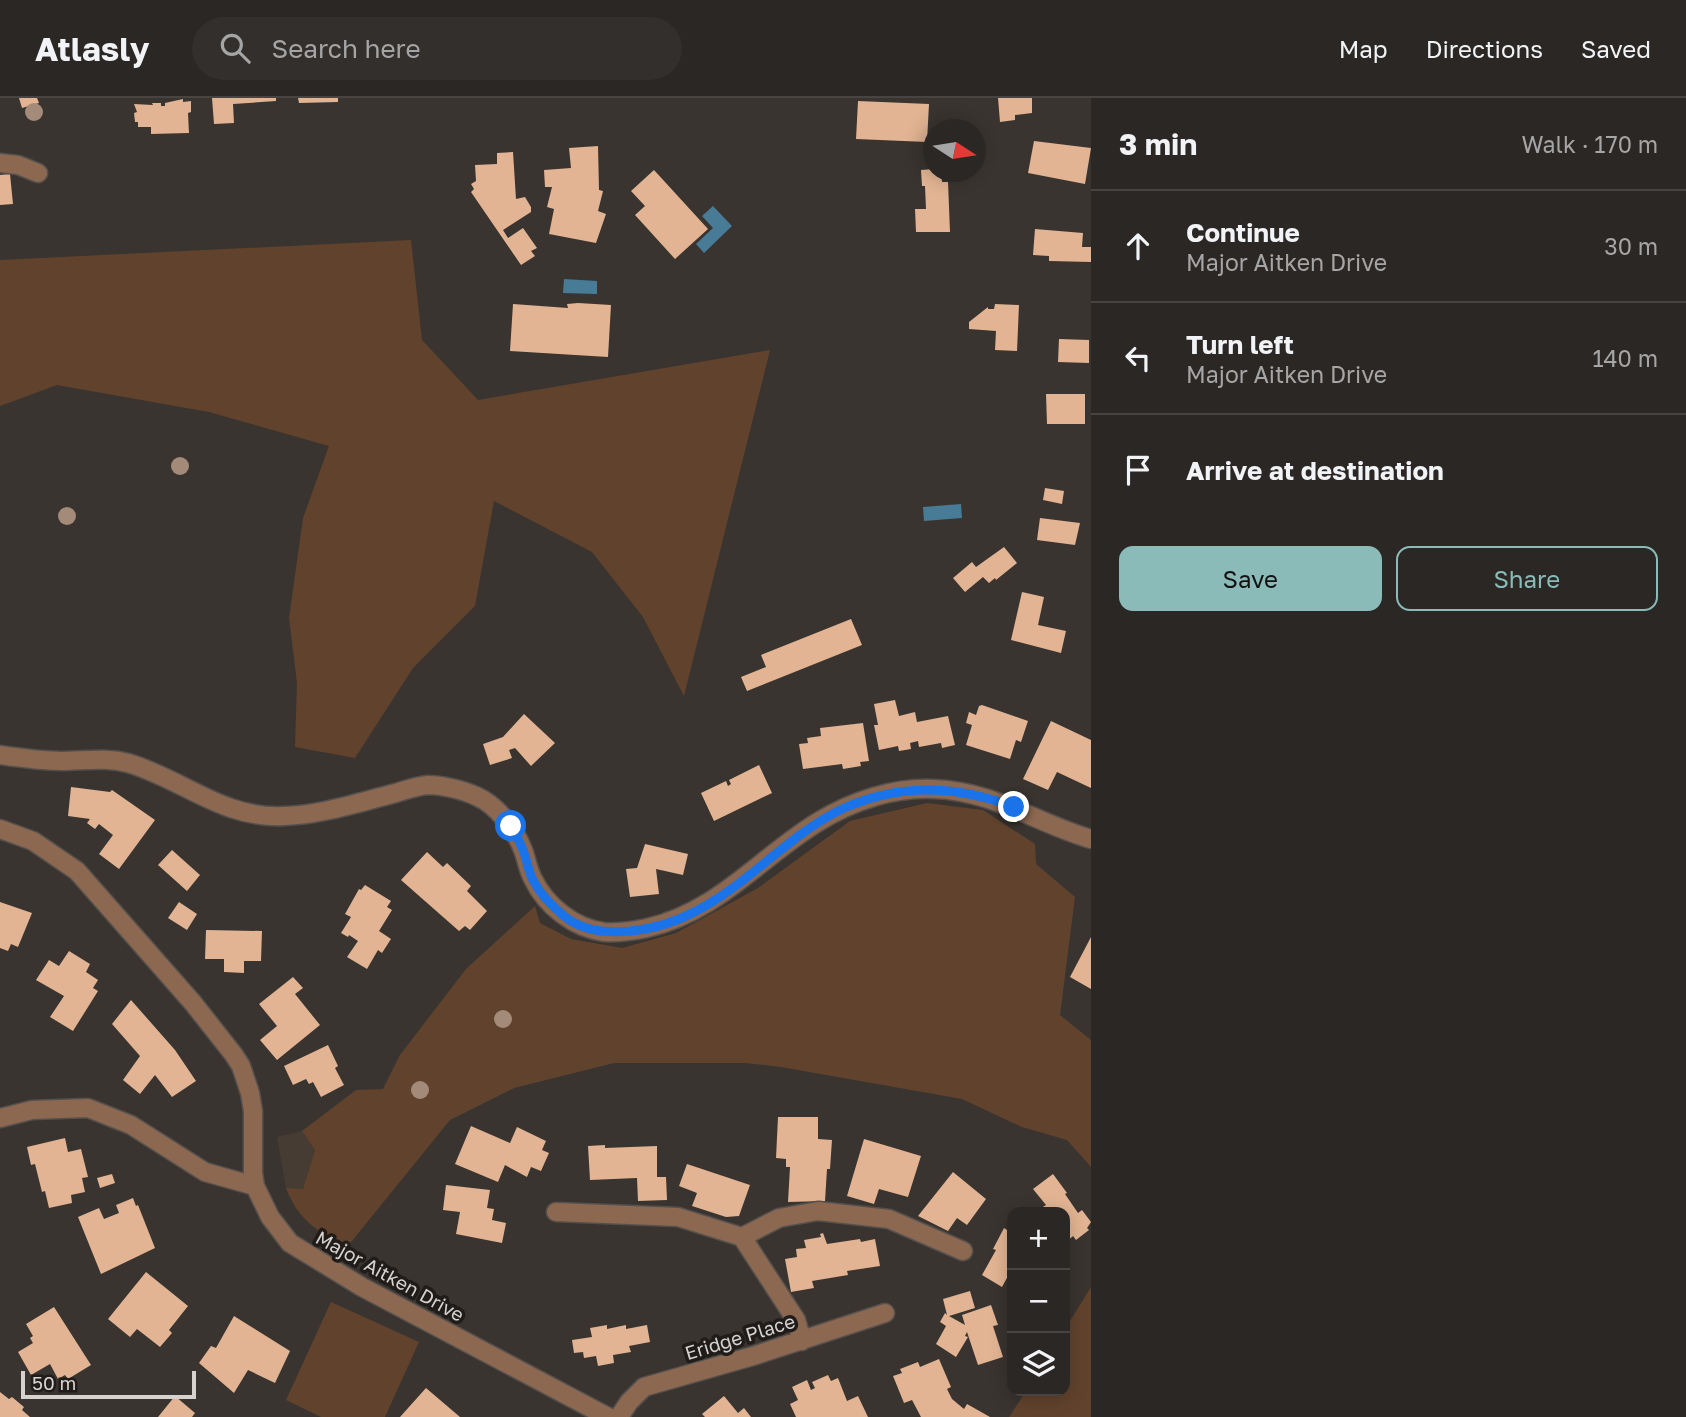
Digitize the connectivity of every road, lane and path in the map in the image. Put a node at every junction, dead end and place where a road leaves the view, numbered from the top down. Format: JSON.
{"nodes":[{"id":1,"x":0,"y":163,"type":"edge"},
{"id":2,"x":38,"y":173,"type":"dead end"},
{"id":3,"x":0,"y":755,"type":"edge"},
{"id":4,"x":0,"y":829,"type":"edge"},
{"id":5,"x":1091,"y":839,"type":"edge"},
{"id":6,"x":0,"y":1118,"type":"edge"},
{"id":7,"x":255,"y":1186,"type":"junction"},
{"id":8,"x":556,"y":1212,"type":"dead end"},
{"id":9,"x":742,"y":1237,"type":"junction"},
{"id":10,"x":963,"y":1251,"type":"dead end"},
{"id":11,"x":885,"y":1312,"type":"dead end"},
{"id":12,"x":802,"y":1341,"type":"junction"},
{"id":13,"x":608,"y":1417,"type":"edge"},
{"id":14,"x":619,"y":1417,"type":"edge"}],
"edges":[{"from":1,"to":2,"type":"street"},
{"from":3,"to":5,"type":"street"},
{"from":4,"to":7,"type":"street","name":"Major Aitken Drive"},
{"from":6,"to":7,"type":"street"},
{"from":7,"to":13,"type":"street","name":"Major Aitken Drive"},
{"from":8,"to":9,"type":"street"},
{"from":9,"to":10,"type":"street"},
{"from":9,"to":12,"type":"street"},
{"from":11,"to":12,"type":"street","name":"Eridge Place"},
{"from":12,"to":14,"type":"street","name":"Eridge Place"}]}
